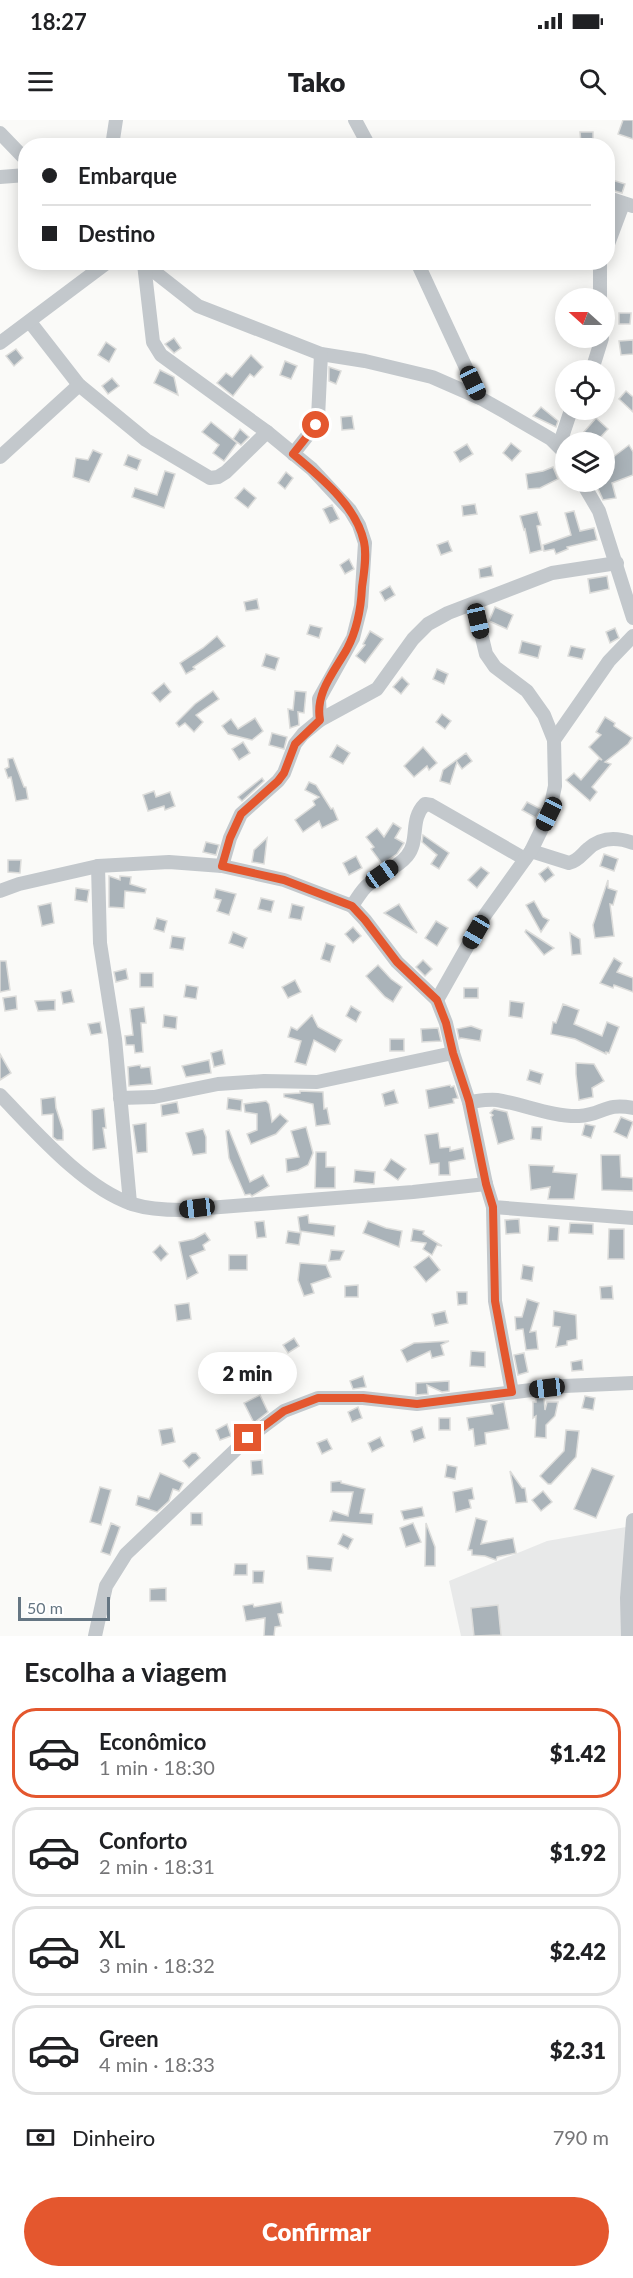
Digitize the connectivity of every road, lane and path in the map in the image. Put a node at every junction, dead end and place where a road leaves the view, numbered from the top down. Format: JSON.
{"nodes":[{"id":1,"x":117,"y":120,"type":"edge"},
{"id":2,"x":355,"y":120,"type":"edge"},
{"id":3,"x":0,"y":133,"type":"edge"},
{"id":4,"x":114,"y":138,"type":"edge"},
{"id":5,"x":365,"y":138,"type":"edge"},
{"id":6,"x":18,"y":152,"type":"edge"},
{"id":7,"x":18,"y":176,"type":"edge"},
{"id":8,"x":0,"y":177,"type":"edge"},
{"id":9,"x":628,"y":205,"type":"edge"},
{"id":10,"x":615,"y":230,"type":"edge"},
{"id":11,"x":98,"y":270,"type":"edge"},
{"id":12,"x":144,"y":270,"type":"edge"},
{"id":13,"x":152,"y":270,"type":"edge"},
{"id":14,"x":421,"y":270,"type":"edge"},
{"id":15,"x":600,"y":270,"type":"edge"},
{"id":16,"x":600,"y":288,"type":"edge"},
{"id":17,"x":30,"y":322,"type":"junction"},
{"id":18,"x":0,"y":343,"type":"edge"},
{"id":19,"x":321,"y":354,"type":"junction"},
{"id":20,"x":79,"y":385,"type":"junction"},
{"id":21,"x":480,"y":398,"type":"junction"},
{"id":22,"x":267,"y":432,"type":"junction"},
{"id":23,"x":555,"y":443,"type":"edge"},
{"id":24,"x":293,"y":454,"type":"junction"},
{"id":25,"x":0,"y":458,"type":"edge"},
{"id":26,"x":588,"y":492,"type":"edge"},
{"id":27,"x":616,"y":563,"type":"junction"},
{"id":28,"x":474,"y":604,"type":"junction"},
{"id":29,"x":633,"y":618,"type":"edge"},
{"id":30,"x":633,"y":636,"type":"edge"},
{"id":31,"x":320,"y":720,"type":"junction"},
{"id":32,"x":554,"y":740,"type":"junction"},
{"id":33,"x":633,"y":843,"type":"edge"},
{"id":34,"x":528,"y":855,"type":"junction"},
{"id":35,"x":98,"y":866,"type":"junction"},
{"id":36,"x":222,"y":866,"type":"junction"},
{"id":37,"x":0,"y":891,"type":"edge"},
{"id":38,"x":352,"y":906,"type":"junction"},
{"id":39,"x":437,"y":1000,"type":"junction"},
{"id":40,"x":453,"y":1053,"type":"junction"},
{"id":41,"x":0,"y":1095,"type":"edge"},
{"id":42,"x":120,"y":1098,"type":"junction"},
{"id":43,"x":469,"y":1101,"type":"junction"},
{"id":44,"x":633,"y":1108,"type":"edge"},
{"id":45,"x":486,"y":1184,"type":"junction"},
{"id":46,"x":130,"y":1203,"type":"junction"},
{"id":47,"x":493,"y":1207,"type":"junction"},
{"id":48,"x":633,"y":1218,"type":"edge"},
{"id":49,"x":633,"y":1383,"type":"edge"},
{"id":50,"x":512,"y":1392,"type":"junction"},
{"id":51,"x":633,"y":1520,"type":"edge"},
{"id":52,"x":95,"y":1636,"type":"edge"},
{"id":53,"x":628,"y":1636,"type":"edge"}],
"edges":[{"from":1,"to":4,"type":"street"},
{"from":2,"to":5,"type":"street"},
{"from":3,"to":6,"type":"street"},
{"from":7,"to":8,"type":"street"},
{"from":9,"to":10,"type":"street"},
{"from":11,"to":17,"type":"street"},
{"from":12,"to":22,"type":"street"},
{"from":13,"to":19,"type":"street"},
{"from":14,"to":21,"type":"street"},
{"from":15,"to":16,"type":"street"},
{"from":17,"to":18,"type":"street"},
{"from":17,"to":20,"type":"street"},
{"from":19,"to":21,"type":"street"},
{"from":19,"to":24,"type":"street"},
{"from":20,"to":22,"type":"street"},
{"from":20,"to":25,"type":"street"},
{"from":21,"to":23,"type":"street"},
{"from":22,"to":24,"type":"street"},
{"from":24,"to":31,"type":"street"},
{"from":26,"to":27,"type":"street"},
{"from":27,"to":28,"type":"street"},
{"from":27,"to":29,"type":"street"},
{"from":28,"to":31,"type":"street"},
{"from":28,"to":32,"type":"street"},
{"from":30,"to":32,"type":"street"},
{"from":31,"to":36,"type":"street"},
{"from":32,"to":34,"type":"street"},
{"from":33,"to":34,"type":"street"},
{"from":34,"to":38,"type":"street"},
{"from":34,"to":39,"type":"street"},
{"from":35,"to":36,"type":"street"},
{"from":35,"to":37,"type":"street"},
{"from":35,"to":42,"type":"street"},
{"from":36,"to":38,"type":"street"},
{"from":38,"to":39,"type":"street"},
{"from":39,"to":40,"type":"street"},
{"from":40,"to":42,"type":"street"},
{"from":40,"to":43,"type":"street"},
{"from":41,"to":46,"type":"street"},
{"from":42,"to":46,"type":"street"},
{"from":43,"to":44,"type":"street"},
{"from":43,"to":45,"type":"street"},
{"from":45,"to":46,"type":"street"},
{"from":45,"to":47,"type":"street"},
{"from":47,"to":48,"type":"street"},
{"from":47,"to":50,"type":"street"},
{"from":49,"to":50,"type":"street"},
{"from":50,"to":52,"type":"street"},
{"from":51,"to":53,"type":"street"}]}
